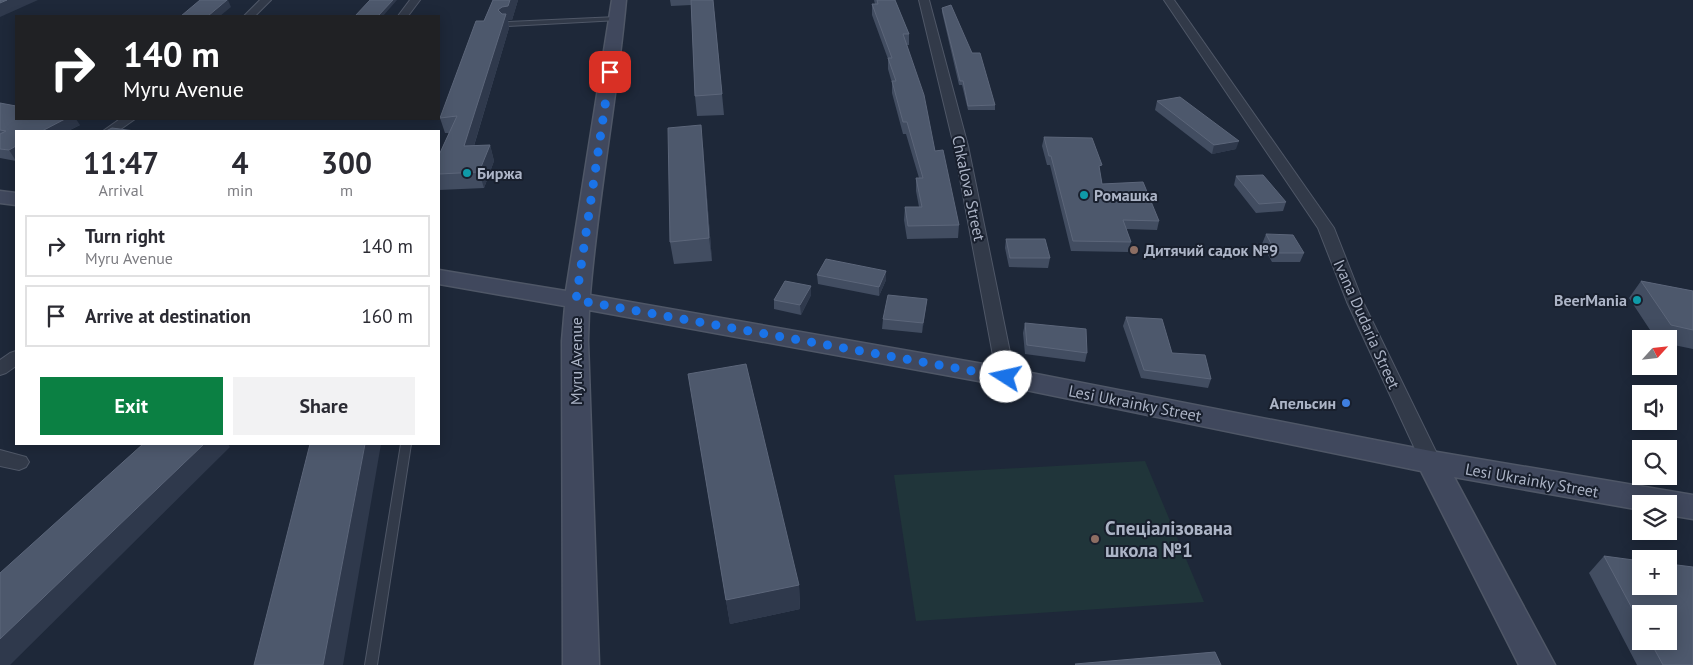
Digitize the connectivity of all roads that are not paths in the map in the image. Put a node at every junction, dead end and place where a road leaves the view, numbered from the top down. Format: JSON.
{"nodes":[{"id":1,"x":266,"y":0,"type":"edge"},
{"id":2,"x":415,"y":0,"type":"edge"},
{"id":3,"x":924,"y":0,"type":"edge"},
{"id":4,"x":1168,"y":0,"type":"edge"},
{"id":5,"x":618,"y":9,"type":"edge"},
{"id":6,"x":250,"y":15,"type":"edge"},
{"id":7,"x":404,"y":15,"type":"edge"},
{"id":8,"x":506,"y":24,"type":"edge"},
{"id":9,"x":127,"y":120,"type":"edge"},
{"id":10,"x":111,"y":130,"type":"edge"},
{"id":11,"x":440,"y":277,"type":"edge"},
{"id":12,"x":576,"y":300,"type":"junction"},
{"id":13,"x":15,"y":358,"type":"edge"},
{"id":14,"x":0,"y":368,"type":"edge"},
{"id":15,"x":1006,"y":377,"type":"junction"},
{"id":16,"x":406,"y":445,"type":"edge"},
{"id":17,"x":1431,"y":462,"type":"junction"},
{"id":18,"x":1693,"y":507,"type":"edge"},
{"id":19,"x":371,"y":665,"type":"edge"},
{"id":20,"x":581,"y":665,"type":"edge"},
{"id":21,"x":1537,"y":665,"type":"edge"}],
"edges":[{"from":1,"to":6,"type":"street"},
{"from":2,"to":7,"type":"street"},
{"from":3,"to":15,"type":"street","name":"Chkalova Street"},
{"from":4,"to":17,"type":"street","name":"Ivana Dudaria Street"},
{"from":5,"to":8,"type":"lane"},
{"from":5,"to":12,"type":"street","name":"Myru Avenue"},
{"from":9,"to":10,"type":"street"},
{"from":11,"to":12,"type":"street","name":"Lesi Ukrainky Street"},
{"from":12,"to":15,"type":"street","name":"Lesi Ukrainky Street"},
{"from":12,"to":20,"type":"street","name":"Myru Avenue"},
{"from":13,"to":14,"type":"street"},
{"from":15,"to":17,"type":"street","name":"Lesi Ukrainky Street"},
{"from":16,"to":19,"type":"lane"},
{"from":17,"to":18,"type":"street","name":"Lesi Ukrainky Street"},
{"from":17,"to":21,"type":"street","name":"Ivana Dudaria Street"}]}
